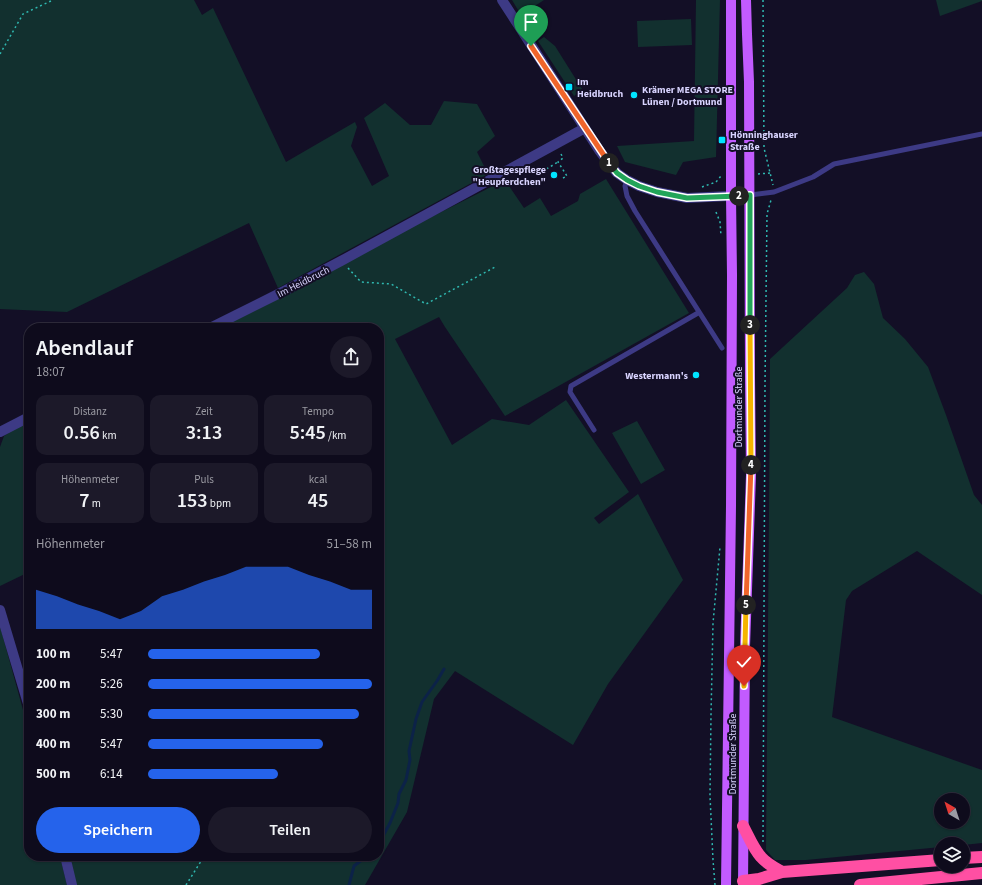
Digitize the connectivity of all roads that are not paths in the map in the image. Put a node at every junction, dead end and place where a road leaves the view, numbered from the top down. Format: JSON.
{"nodes":[{"id":1,"x":502,"y":0,"type":"edge"},
{"id":2,"x":730,"y":0,"type":"edge"},
{"id":3,"x":746,"y":0,"type":"edge"},
{"id":4,"x":585,"y":128,"type":"junction"},
{"id":5,"x":982,"y":134,"type":"edge"},
{"id":6,"x":627,"y":180,"type":"junction"},
{"id":7,"x":750,"y":195,"type":"junction"},
{"id":8,"x":731,"y":196,"type":"junction"},
{"id":9,"x":698,"y":313,"type":"junction"},
{"id":10,"x":220,"y":323,"type":"edge"},
{"id":11,"x":722,"y":348,"type":"dead end"},
{"id":12,"x":24,"y":420,"type":"edge"},
{"id":13,"x":594,"y":430,"type":"dead end"},
{"id":14,"x":0,"y":432,"type":"edge"},
{"id":15,"x":0,"y":610,"type":"edge"},
{"id":16,"x":24,"y":690,"type":"edge"},
{"id":17,"x":743,"y":826,"type":"junction"},
{"id":18,"x":982,"y":857,"type":"edge"},
{"id":19,"x":970,"y":858,"type":"edge"},
{"id":20,"x":66,"y":861,"type":"edge"},
{"id":21,"x":934,"y":861,"type":"edge"},
{"id":22,"x":782,"y":872,"type":"junction"},
{"id":23,"x":982,"y":873,"type":"edge"},
{"id":24,"x":726,"y":880,"type":"edge"},
{"id":25,"x":738,"y":884,"type":"edge"},
{"id":26,"x":72,"y":885,"type":"edge"},
{"id":27,"x":860,"y":885,"type":"edge"}],
"edges":[{"from":1,"to":4,"type":"street"},
{"from":2,"to":8,"type":"main road","name":"Dortmunder Straße"},
{"from":3,"to":7,"type":"main road","name":"Dortmunder Straße"},
{"from":4,"to":6,"type":"street"},
{"from":4,"to":10,"type":"street","name":"Im Heidbruch"},
{"from":5,"to":7,"type":"lane"},
{"from":6,"to":8,"type":"street"},
{"from":6,"to":9,"type":"lane"},
{"from":7,"to":8,"type":"street"},
{"from":7,"to":17,"type":"main road","name":"Dortmunder Straße"},
{"from":8,"to":24,"type":"main road","name":"Dortmunder Straße"},
{"from":9,"to":11,"type":"lane"},
{"from":9,"to":13,"type":"lane"},
{"from":12,"to":14,"type":"street"},
{"from":15,"to":16,"type":"street"},
{"from":17,"to":22,"type":"highway"},
{"from":17,"to":25,"type":"main road","name":"Dortmunder Straße"},
{"from":18,"to":19,"type":"highway"},
{"from":20,"to":26,"type":"street"},
{"from":21,"to":22,"type":"highway"},
{"from":22,"to":25,"type":"highway"},
{"from":23,"to":27,"type":"highway"},
{"from":24,"to":25,"type":"main road"}]}
